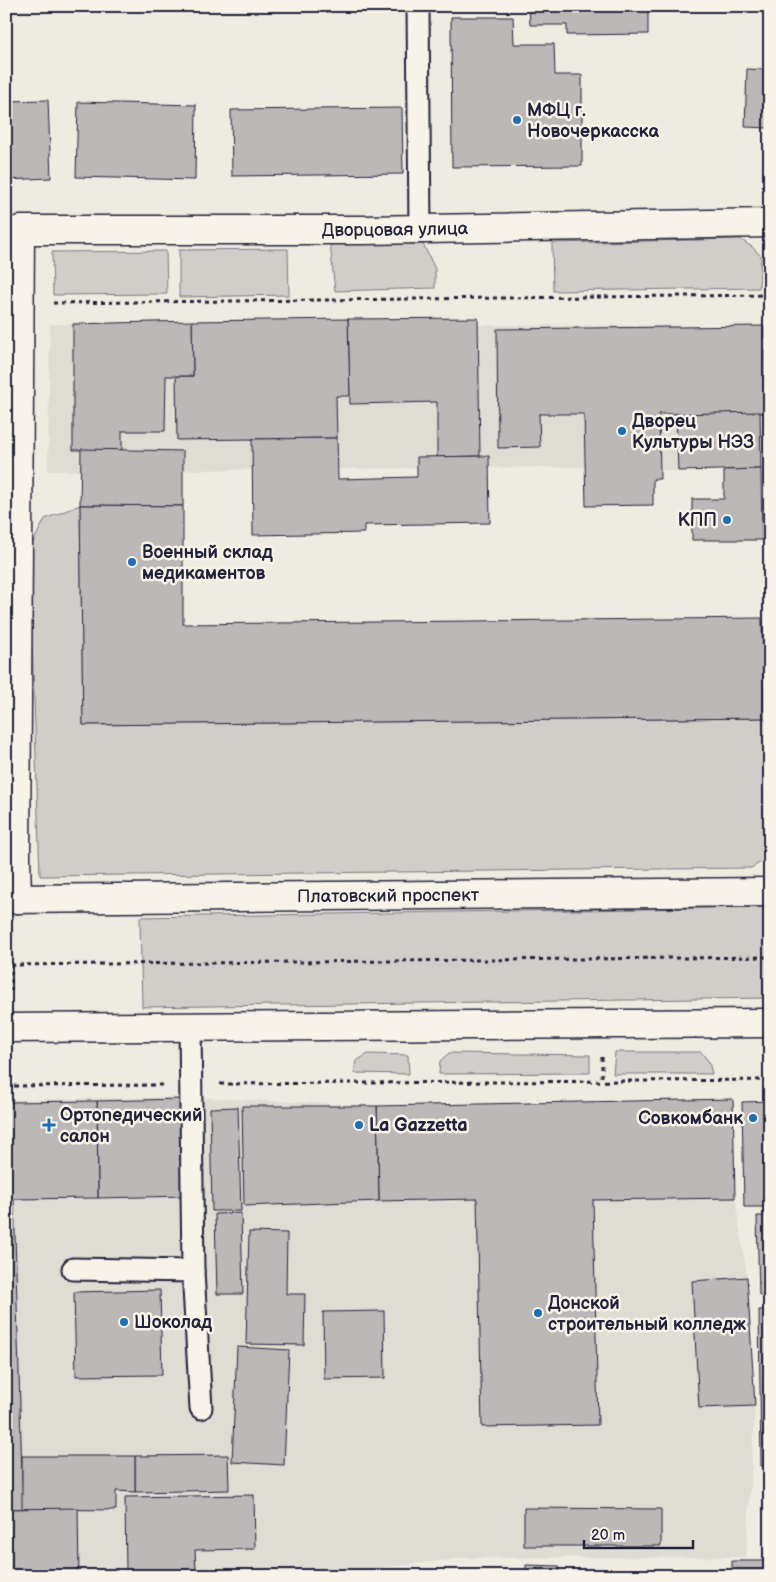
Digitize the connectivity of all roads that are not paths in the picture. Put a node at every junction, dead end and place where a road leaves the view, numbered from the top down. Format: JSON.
{"nodes":[{"id":1,"x":418,"y":6,"type":"edge"},
{"id":2,"x":770,"y":223,"type":"edge"},
{"id":3,"x":420,"y":229,"type":"junction"},
{"id":4,"x":770,"y":892,"type":"edge"},
{"id":5,"x":11,"y":899,"type":"edge"},
{"id":6,"x":770,"y":1023,"type":"edge"},
{"id":7,"x":190,"y":1026,"type":"junction"},
{"id":8,"x":9,"y":1028,"type":"edge"},
{"id":9,"x":73,"y":1269,"type":"dead end"},
{"id":10,"x":193,"y":1272,"type":"junction"},
{"id":11,"x":201,"y":1408,"type":"dead end"}],
"edges":[{"from":1,"to":3,"type":"lane"},
{"from":2,"to":3,"type":"main road","name":"Дворцовая улица"},
{"from":3,"to":5,"type":"main road","name":"Дворцовая улица"},
{"from":4,"to":5,"type":"main road","name":"Платовский проспект"},
{"from":6,"to":7,"type":"main road"},
{"from":7,"to":8,"type":"main road"},
{"from":7,"to":10,"type":"lane"},
{"from":9,"to":10,"type":"lane"},
{"from":10,"to":11,"type":"lane"}]}
